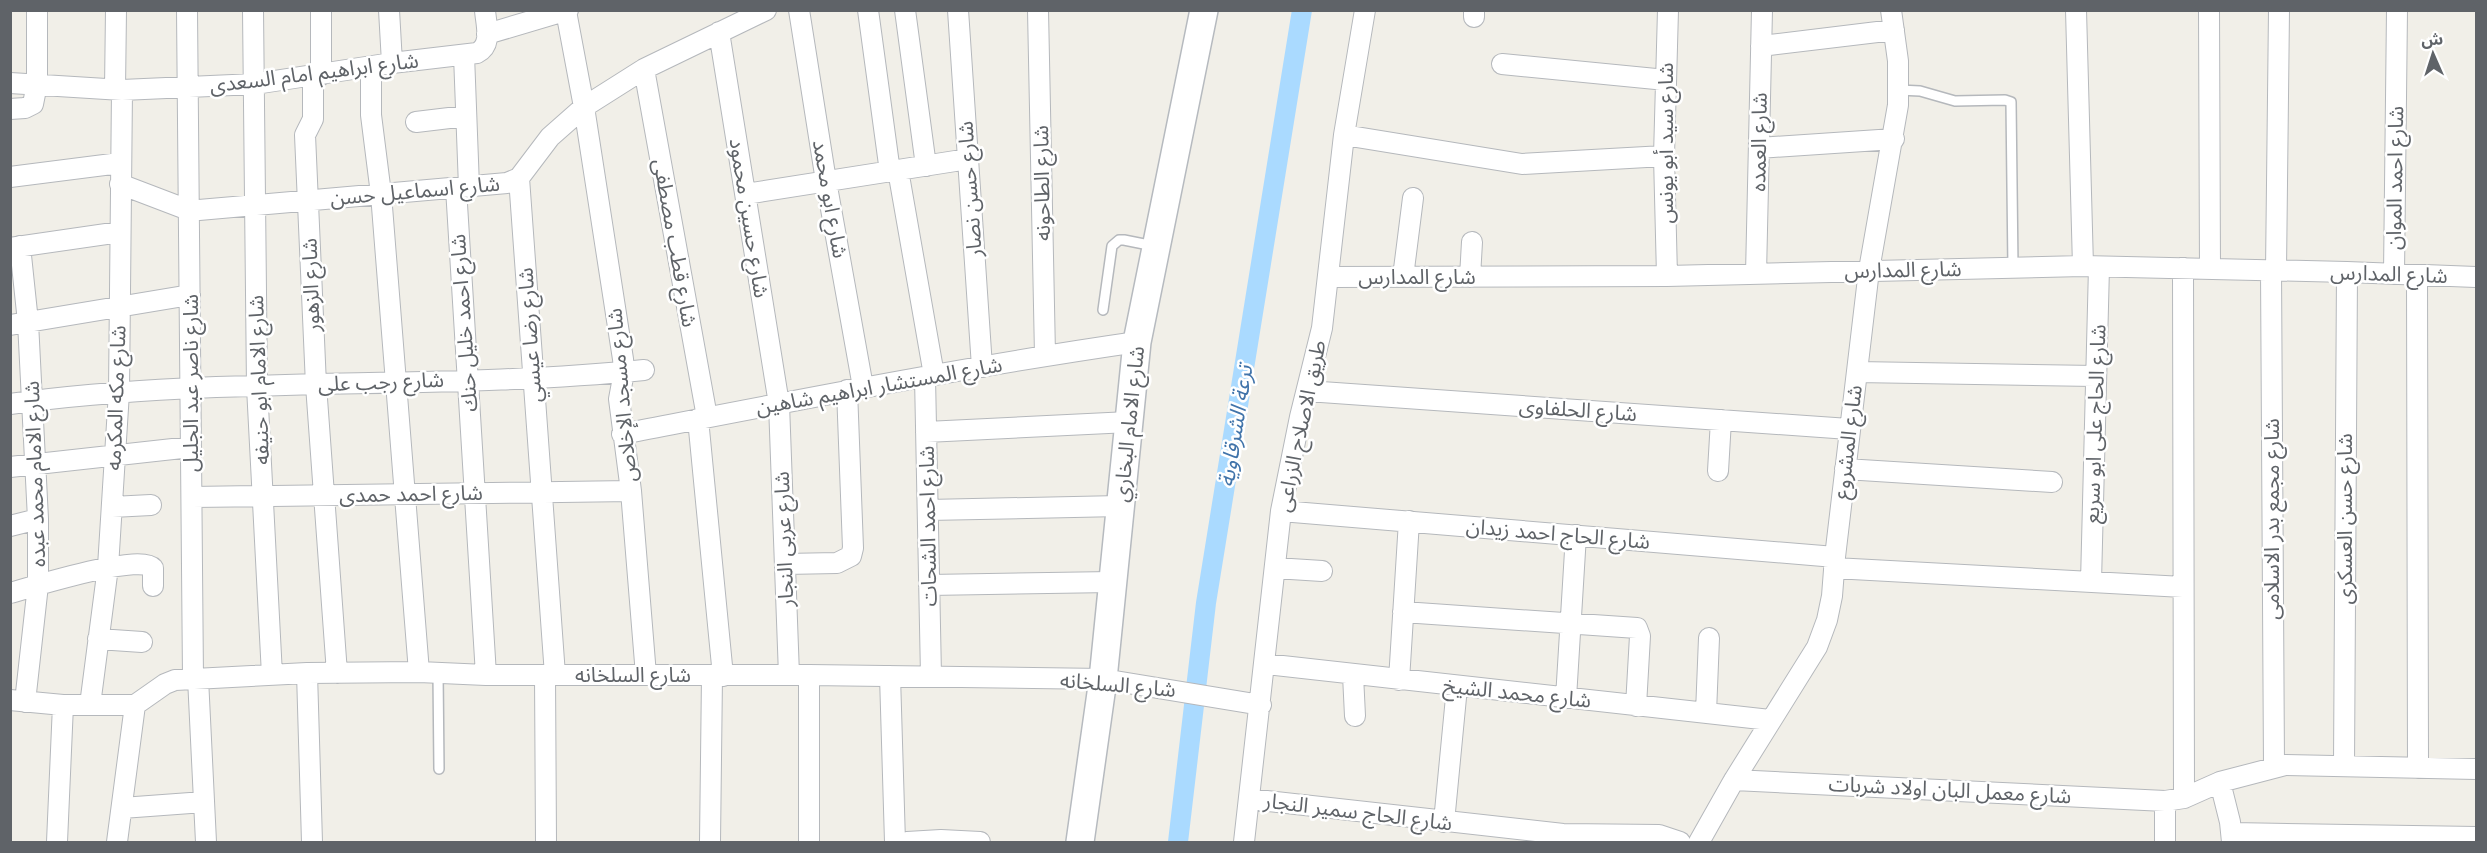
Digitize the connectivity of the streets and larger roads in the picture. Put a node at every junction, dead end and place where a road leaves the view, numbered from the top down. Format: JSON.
{"nodes":[{"id":1,"x":37,"y":10,"type":"edge"},
{"id":2,"x":116,"y":10,"type":"edge"},
{"id":3,"x":187,"y":10,"type":"edge"},
{"id":4,"x":253,"y":10,"type":"edge"},
{"id":5,"x":321,"y":10,"type":"edge"},
{"id":6,"x":389,"y":10,"type":"edge"},
{"id":7,"x":485,"y":10,"type":"edge"},
{"id":8,"x":766,"y":10,"type":"edge"},
{"id":9,"x":799,"y":10,"type":"edge"},
{"id":10,"x":868,"y":10,"type":"edge"},
{"id":11,"x":905,"y":10,"type":"edge"},
{"id":12,"x":958,"y":10,"type":"edge"},
{"id":13,"x":1038,"y":10,"type":"edge"},
{"id":14,"x":1204,"y":10,"type":"edge"},
{"id":15,"x":1365,"y":10,"type":"edge"},
{"id":16,"x":1668,"y":10,"type":"edge"},
{"id":17,"x":1762,"y":10,"type":"edge"},
{"id":18,"x":2076,"y":10,"type":"edge"},
{"id":19,"x":2209,"y":10,"type":"edge"},
{"id":20,"x":2279,"y":10,"type":"edge"},
{"id":21,"x":2397,"y":10,"type":"edge"},
{"id":22,"x":562,"y":11,"type":"edge"},
{"id":23,"x":1892,"y":20,"type":"edge"},
{"id":24,"x":719,"y":32,"type":"junction"},
{"id":25,"x":478,"y":46,"type":"junction"},
{"id":26,"x":1761,"y":46,"type":"junction"},
{"id":27,"x":392,"y":63,"type":"junction"},
{"id":28,"x":1502,"y":64,"type":"dead end"},
{"id":29,"x":371,"y":67,"type":"junction"},
{"id":30,"x":644,"y":69,"type":"junction"},
{"id":31,"x":317,"y":76,"type":"junction"},
{"id":32,"x":1666,"y":80,"type":"junction"},
{"id":33,"x":10,"y":82,"type":"edge"},
{"id":34,"x":37,"y":84,"type":"junction"},
{"id":35,"x":255,"y":84,"type":"junction"},
{"id":36,"x":188,"y":88,"type":"junction"},
{"id":37,"x":118,"y":89,"type":"junction"},
{"id":38,"x":584,"y":107,"type":"junction"},
{"id":39,"x":10,"y":109,"type":"edge"},
{"id":40,"x":466,"y":116,"type":"junction"},
{"id":41,"x":416,"y":122,"type":"dead end"},
{"id":42,"x":1344,"y":135,"type":"junction"},
{"id":43,"x":1894,"y":139,"type":"junction"},
{"id":44,"x":1759,"y":148,"type":"junction"},
{"id":45,"x":1664,"y":156,"type":"junction"},
{"id":46,"x":968,"y":159,"type":"junction"},
{"id":47,"x":120,"y":163,"type":"junction"},
{"id":48,"x":926,"y":166,"type":"junction"},
{"id":49,"x":894,"y":171,"type":"junction"},
{"id":50,"x":10,"y":177,"type":"edge"},
{"id":51,"x":519,"y":178,"type":"junction"},
{"id":52,"x":826,"y":181,"type":"junction"},
{"id":53,"x":120,"y":184,"type":"junction"},
{"id":54,"x":462,"y":187,"type":"junction"},
{"id":55,"x":381,"y":194,"type":"junction"},
{"id":56,"x":746,"y":194,"type":"junction"},
{"id":57,"x":1413,"y":198,"type":"dead end"},
{"id":58,"x":308,"y":201,"type":"junction"},
{"id":59,"x":255,"y":205,"type":"junction"},
{"id":60,"x":189,"y":209,"type":"junction"},
{"id":61,"x":120,"y":232,"type":"junction"},
{"id":62,"x":1472,"y":242,"type":"dead end"},
{"id":63,"x":15,"y":247,"type":"edge"},
{"id":64,"x":2091,"y":266,"type":"junction"},
{"id":65,"x":2183,"y":268,"type":"junction"},
{"id":66,"x":2210,"y":269,"type":"junction"},
{"id":67,"x":1869,"y":270,"type":"junction"},
{"id":68,"x":2273,"y":270,"type":"junction"},
{"id":69,"x":2347,"y":272,"type":"junction"},
{"id":70,"x":1756,"y":274,"type":"junction"},
{"id":71,"x":2394,"y":274,"type":"junction"},
{"id":72,"x":2416,"y":275,"type":"junction"},
{"id":73,"x":1667,"y":276,"type":"junction"},
{"id":74,"x":1329,"y":277,"type":"junction"},
{"id":75,"x":1403,"y":277,"type":"junction"},
{"id":76,"x":1470,"y":277,"type":"junction"},
{"id":77,"x":2476,"y":277,"type":"edge"},
{"id":78,"x":190,"y":295,"type":"junction"},
{"id":79,"x":119,"y":307,"type":"junction"},
{"id":80,"x":19,"y":323,"type":"edge"},
{"id":81,"x":1137,"y":342,"type":"junction"},
{"id":82,"x":1045,"y":355,"type":"junction"},
{"id":83,"x":982,"y":367,"type":"junction"},
{"id":84,"x":634,"y":371,"type":"junction"},
{"id":85,"x":1857,"y":372,"type":"junction"},
{"id":86,"x":929,"y":376,"type":"junction"},
{"id":87,"x":2095,"y":376,"type":"junction"},
{"id":88,"x":533,"y":377,"type":"junction"},
{"id":89,"x":469,"y":379,"type":"junction"},
{"id":90,"x":396,"y":382,"type":"junction"},
{"id":91,"x":316,"y":385,"type":"junction"},
{"id":92,"x":257,"y":387,"type":"junction"},
{"id":93,"x":855,"y":388,"type":"junction"},
{"id":94,"x":191,"y":389,"type":"junction"},
{"id":95,"x":1307,"y":391,"type":"junction"},
{"id":96,"x":119,"y":392,"type":"junction"},
{"id":97,"x":32,"y":401,"type":"junction"},
{"id":98,"x":10,"y":404,"type":"edge"},
{"id":99,"x":779,"y":404,"type":"junction"},
{"id":100,"x":703,"y":418,"type":"junction"},
{"id":101,"x":1721,"y":420,"type":"junction"},
{"id":102,"x":1129,"y":422,"type":"junction"},
{"id":103,"x":1849,"y":429,"type":"junction"},
{"id":104,"x":926,"y":432,"type":"junction"},
{"id":105,"x":622,"y":434,"type":"junction"},
{"id":106,"x":191,"y":447,"type":"junction"},
{"id":107,"x":115,"y":455,"type":"junction"},
{"id":108,"x":35,"y":464,"type":"junction"},
{"id":109,"x":10,"y":467,"type":"edge"},
{"id":110,"x":1845,"y":470,"type":"junction"},
{"id":111,"x":1718,"y":471,"type":"dead end"},
{"id":112,"x":2052,"y":482,"type":"dead end"},
{"id":113,"x":631,"y":491,"type":"junction"},
{"id":114,"x":542,"y":492,"type":"junction"},
{"id":115,"x":473,"y":493,"type":"junction"},
{"id":116,"x":404,"y":494,"type":"junction"},
{"id":117,"x":324,"y":495,"type":"junction"},
{"id":118,"x":263,"y":496,"type":"junction"},
{"id":119,"x":192,"y":497,"type":"junction"},
{"id":120,"x":151,"y":505,"type":"dead end"},
{"id":121,"x":1120,"y":506,"type":"junction"},
{"id":122,"x":112,"y":507,"type":"junction"},
{"id":123,"x":928,"y":510,"type":"junction"},
{"id":124,"x":1281,"y":511,"type":"junction"},
{"id":125,"x":38,"y":519,"type":"junction"},
{"id":126,"x":1409,"y":521,"type":"junction"},
{"id":127,"x":10,"y":526,"type":"edge"},
{"id":128,"x":1576,"y":535,"type":"junction"},
{"id":129,"x":1834,"y":563,"type":"junction"},
{"id":130,"x":785,"y":564,"type":"junction"},
{"id":131,"x":108,"y":567,"type":"junction"},
{"id":132,"x":1275,"y":568,"type":"junction"},
{"id":133,"x":1322,"y":571,"type":"dead end"},
{"id":134,"x":1112,"y":582,"type":"junction"},
{"id":135,"x":2091,"y":582,"type":"junction"},
{"id":136,"x":38,"y":585,"type":"junction"},
{"id":137,"x":929,"y":585,"type":"junction"},
{"id":138,"x":153,"y":586,"type":"dead end"},
{"id":139,"x":2183,"y":587,"type":"junction"},
{"id":140,"x":10,"y":593,"type":"edge"},
{"id":141,"x":1403,"y":612,"type":"junction"},
{"id":142,"x":1570,"y":623,"type":"junction"},
{"id":143,"x":1709,"y":638,"type":"dead end"},
{"id":144,"x":98,"y":639,"type":"junction"},
{"id":145,"x":142,"y":642,"type":"dead end"},
{"id":146,"x":1265,"y":664,"type":"junction"},
{"id":147,"x":307,"y":673,"type":"junction"},
{"id":148,"x":337,"y":673,"type":"junction"},
{"id":149,"x":428,"y":673,"type":"junction"},
{"id":150,"x":272,"y":675,"type":"junction"},
{"id":151,"x":486,"y":675,"type":"junction"},
{"id":152,"x":550,"y":675,"type":"junction"},
{"id":153,"x":646,"y":675,"type":"junction"},
{"id":154,"x":799,"y":675,"type":"junction"},
{"id":155,"x":1353,"y":675,"type":"junction"},
{"id":156,"x":718,"y":676,"type":"junction"},
{"id":157,"x":890,"y":676,"type":"junction"},
{"id":158,"x":932,"y":676,"type":"junction"},
{"id":159,"x":195,"y":678,"type":"junction"},
{"id":160,"x":1103,"y":679,"type":"junction"},
{"id":161,"x":1399,"y":680,"type":"junction"},
{"id":162,"x":1457,"y":687,"type":"junction"},
{"id":163,"x":1566,"y":698,"type":"junction"},
{"id":164,"x":18,"y":701,"type":"edge"},
{"id":165,"x":63,"y":705,"type":"junction"},
{"id":166,"x":90,"y":705,"type":"junction"},
{"id":167,"x":135,"y":705,"type":"junction"},
{"id":168,"x":1261,"y":705,"type":"junction"},
{"id":169,"x":1636,"y":706,"type":"junction"},
{"id":170,"x":1706,"y":713,"type":"junction"},
{"id":171,"x":1356,"y":716,"type":"dead end"},
{"id":172,"x":1770,"y":720,"type":"junction"},
{"id":173,"x":2344,"y":766,"type":"junction"},
{"id":174,"x":2274,"y":767,"type":"junction"},
{"id":175,"x":2418,"y":768,"type":"junction"},
{"id":176,"x":2476,"y":769,"type":"edge"},
{"id":177,"x":1734,"y":780,"type":"junction"},
{"id":178,"x":2220,"y":782,"type":"junction"},
{"id":179,"x":1250,"y":799,"type":"junction"},
{"id":180,"x":2174,"y":799,"type":"junction"},
{"id":181,"x":204,"y":802,"type":"junction"},
{"id":182,"x":122,"y":808,"type":"junction"},
{"id":183,"x":1444,"y":822,"type":"junction"},
{"id":184,"x":2476,"y":837,"type":"edge"},
{"id":185,"x":2232,"y":838,"type":"edge"},
{"id":186,"x":934,"y":842,"type":"edge"},
{"id":187,"x":57,"y":843,"type":"edge"},
{"id":188,"x":117,"y":843,"type":"edge"},
{"id":189,"x":206,"y":843,"type":"edge"},
{"id":190,"x":312,"y":843,"type":"edge"},
{"id":191,"x":546,"y":843,"type":"edge"},
{"id":192,"x":710,"y":843,"type":"edge"},
{"id":193,"x":810,"y":843,"type":"edge"},
{"id":194,"x":895,"y":843,"type":"edge"},
{"id":195,"x":907,"y":843,"type":"edge"},
{"id":196,"x":980,"y":843,"type":"edge"},
{"id":197,"x":1080,"y":843,"type":"edge"},
{"id":198,"x":1244,"y":843,"type":"edge"},
{"id":199,"x":1680,"y":843,"type":"edge"},
{"id":200,"x":1699,"y":843,"type":"edge"},
{"id":201,"x":2165,"y":843,"type":"edge"}],
"edges":[{"from":1,"to":34,"type":"street"},
{"from":2,"to":37,"type":"street","name":"شارع مكه المكرمه"},
{"from":3,"to":36,"type":"street","name":"شارع ناصر عبد الجليل"},
{"from":4,"to":35,"type":"street","name":"شارع الامام ابو حنيفه"},
{"from":5,"to":31,"type":"street","name":"شارع الزهور"},
{"from":6,"to":27,"type":"street"},
{"from":7,"to":25,"type":"street","name":"شارع احمد خليل حنك"},
{"from":8,"to":24,"type":"street","name":"شارع اسماعيل حسن"},
{"from":9,"to":52,"type":"street","name":"شارع ابو محمد"},
{"from":10,"to":49,"type":"street","name":"شارع احمد الشحات"},
{"from":11,"to":48,"type":"street"},
{"from":12,"to":46,"type":"street","name":"شارع حسن نصار"},
{"from":13,"to":82,"type":"street","name":"شارع الطاحونه"},
{"from":14,"to":81,"type":"street","name":"شارع الامام البخاري"},
{"from":15,"to":42,"type":"street","name":"طريق الاصلاح الزراعى"},
{"from":16,"to":32,"type":"street","name":"شارع سيد أبو يونس"},
{"from":17,"to":26,"type":"street","name":"شارع العمده"},
{"from":18,"to":64,"type":"street","name":"شارع الحاج على ابو سريع"},
{"from":19,"to":66,"type":"street"},
{"from":20,"to":68,"type":"street","name":"شارع مجمع بدر الاسلامى"},
{"from":21,"to":71,"type":"street","name":"شارع احمد الموان"},
{"from":22,"to":25,"type":"street","name":"شارع ابراهيم امام السعدى"},
{"from":22,"to":38,"type":"street","name":"شارع مسجد الإخلاص"},
{"from":23,"to":26,"type":"street"},
{"from":23,"to":43,"type":"street","name":"شارع المشروع"},
{"from":24,"to":30,"type":"street","name":"شارع اسماعيل حسن"},
{"from":24,"to":56,"type":"street","name":"شارع حسين محمود"},
{"from":25,"to":27,"type":"street","name":"شارع ابراهيم امام السعدى"},
{"from":25,"to":40,"type":"street","name":"شارع احمد خليل حنك"},
{"from":26,"to":44,"type":"street","name":"شارع العمده"},
{"from":27,"to":29,"type":"street","name":"شارع ابراهيم امام السعدى"},
{"from":28,"to":32,"type":"street"},
{"from":29,"to":31,"type":"street","name":"شارع ابراهيم امام السعدى"},
{"from":29,"to":55,"type":"street"},
{"from":30,"to":38,"type":"street","name":"شارع اسماعيل حسن"},
{"from":30,"to":100,"type":"street","name":"شارع قطب مصطفى"},
{"from":31,"to":35,"type":"street","name":"شارع ابراهيم امام السعدى"},
{"from":31,"to":58,"type":"street","name":"شارع الزهور"},
{"from":32,"to":45,"type":"street","name":"شارع سيد أبو يونس"},
{"from":33,"to":34,"type":"street","name":"شارع ابراهيم امام السعدى"},
{"from":34,"to":37,"type":"street","name":"شارع ابراهيم امام السعدى"},
{"from":34,"to":39,"type":"street"},
{"from":35,"to":36,"type":"street","name":"شارع ابراهيم امام السعدى"},
{"from":35,"to":59,"type":"street","name":"شارع الامام ابو حنيفه"},
{"from":36,"to":37,"type":"street","name":"شارع ابراهيم امام السعدى"},
{"from":36,"to":60,"type":"street","name":"شارع ناصر عبد الجليل"},
{"from":37,"to":47,"type":"street","name":"شارع مكه المكرمه"},
{"from":38,"to":51,"type":"street","name":"شارع اسماعيل حسن"},
{"from":38,"to":84,"type":"street","name":"شارع مسجد الإخلاص"},
{"from":40,"to":41,"type":"street"},
{"from":40,"to":54,"type":"street","name":"شارع احمد خليل حنك"},
{"from":42,"to":45,"type":"street"},
{"from":42,"to":74,"type":"street","name":"طريق الاصلاح الزراعى"},
{"from":43,"to":44,"type":"street"},
{"from":43,"to":67,"type":"street","name":"شارع المشروع"},
{"from":44,"to":70,"type":"street","name":"شارع العمده"},
{"from":45,"to":73,"type":"street","name":"شارع سيد أبو يونس"},
{"from":46,"to":48,"type":"street"},
{"from":46,"to":83,"type":"street","name":"شارع حسن نصار"},
{"from":47,"to":50,"type":"street"},
{"from":47,"to":53,"type":"street","name":"شارع مكه المكرمه"},
{"from":48,"to":49,"type":"street"},
{"from":49,"to":52,"type":"street"},
{"from":49,"to":86,"type":"street","name":"شارع احمد الشحات"},
{"from":51,"to":54,"type":"street","name":"شارع اسماعيل حسن"},
{"from":51,"to":88,"type":"street","name":"شارع رضا عيسي"},
{"from":52,"to":56,"type":"street"},
{"from":52,"to":93,"type":"street","name":"شارع ابو محمد"},
{"from":53,"to":60,"type":"street","name":"شارع اسماعيل حسن"},
{"from":53,"to":61,"type":"street","name":"شارع مكه المكرمه"},
{"from":54,"to":55,"type":"street","name":"شارع اسماعيل حسن"},
{"from":54,"to":89,"type":"street","name":"شارع احمد خليل حنك"},
{"from":55,"to":58,"type":"street","name":"شارع اسماعيل حسن"},
{"from":55,"to":90,"type":"street"},
{"from":56,"to":99,"type":"street","name":"شارع حسين محمود"},
{"from":57,"to":75,"type":"street"},
{"from":58,"to":59,"type":"street","name":"شارع اسماعيل حسن"},
{"from":58,"to":91,"type":"street","name":"شارع الزهور"},
{"from":59,"to":60,"type":"street","name":"شارع اسماعيل حسن"},
{"from":59,"to":92,"type":"street","name":"شارع الامام ابو حنيفه"},
{"from":60,"to":78,"type":"street","name":"شارع ناصر عبد الجليل"},
{"from":61,"to":63,"type":"street"},
{"from":61,"to":79,"type":"street","name":"شارع مكه المكرمه"},
{"from":62,"to":76,"type":"street"},
{"from":63,"to":80,"type":"street","name":"شارع الامام محمد عبده"},
{"from":64,"to":65,"type":"street","name":"شارع المدارس"},
{"from":64,"to":67,"type":"street","name":"شارع المدارس"},
{"from":64,"to":87,"type":"street","name":"شارع الحاج على ابو سريع"},
{"from":65,"to":66,"type":"street","name":"شارع المدارس"},
{"from":65,"to":139,"type":"street"},
{"from":66,"to":68,"type":"street","name":"شارع المدارس"},
{"from":67,"to":70,"type":"street","name":"شارع المدارس"},
{"from":67,"to":85,"type":"street","name":"شارع المشروع"},
{"from":68,"to":69,"type":"street","name":"شارع المدارس"},
{"from":68,"to":174,"type":"street","name":"شارع مجمع بدر الاسلامى"},
{"from":69,"to":71,"type":"street","name":"شارع المدارس"},
{"from":69,"to":173,"type":"street","name":"شارع حسن العسكرى"},
{"from":70,"to":73,"type":"street","name":"شارع المدارس"},
{"from":71,"to":72,"type":"street","name":"شارع المدارس"},
{"from":72,"to":77,"type":"street","name":"شارع المدارس"},
{"from":72,"to":175,"type":"street"},
{"from":73,"to":76,"type":"street","name":"شارع المدارس"},
{"from":74,"to":75,"type":"street","name":"شارع المدارس"},
{"from":74,"to":95,"type":"street","name":"طريق الاصلاح الزراعى"},
{"from":75,"to":76,"type":"street","name":"شارع المدارس"},
{"from":78,"to":79,"type":"street"},
{"from":78,"to":94,"type":"street","name":"شارع ناصر عبد الجليل"},
{"from":79,"to":80,"type":"street"},
{"from":79,"to":96,"type":"street","name":"شارع مكه المكرمه"},
{"from":80,"to":97,"type":"street","name":"شارع الامام محمد عبده"},
{"from":81,"to":82,"type":"street","name":"شارع المستشار ابراهيم شاهين"},
{"from":81,"to":102,"type":"street","name":"شارع الامام البخاري"},
{"from":82,"to":83,"type":"street","name":"شارع المستشار ابراهيم شاهين"},
{"from":83,"to":86,"type":"street","name":"شارع المستشار ابراهيم شاهين"},
{"from":84,"to":88,"type":"street","name":"شارع رجب على"},
{"from":84,"to":105,"type":"street","name":"شارع مسجد الإخلاص"},
{"from":85,"to":87,"type":"street"},
{"from":85,"to":103,"type":"street","name":"شارع المشروع"},
{"from":86,"to":93,"type":"street","name":"شارع المستشار ابراهيم شاهين"},
{"from":86,"to":104,"type":"street","name":"شارع احمد الشحات"},
{"from":87,"to":135,"type":"street","name":"شارع الحاج على ابو سريع"},
{"from":88,"to":89,"type":"street","name":"شارع رجب على"},
{"from":88,"to":114,"type":"street","name":"شارع رضا عيسي"},
{"from":89,"to":90,"type":"street","name":"شارع رجب على"},
{"from":89,"to":115,"type":"street","name":"شارع احمد خليل حنك"},
{"from":90,"to":91,"type":"street","name":"شارع رجب على"},
{"from":90,"to":116,"type":"street"},
{"from":91,"to":92,"type":"street","name":"شارع رجب على"},
{"from":91,"to":117,"type":"street","name":"شارع الزهور"},
{"from":92,"to":94,"type":"street","name":"شارع رجب على"},
{"from":92,"to":118,"type":"street","name":"شارع الامام ابو حنيفه"},
{"from":93,"to":99,"type":"street","name":"شارع المستشار ابراهيم شاهين"},
{"from":93,"to":130,"type":"street","name":"شارع ابو محمد"},
{"from":94,"to":96,"type":"street","name":"شارع رجب على"},
{"from":94,"to":106,"type":"street","name":"شارع ناصر عبد الجليل"},
{"from":95,"to":101,"type":"street","name":"شارع الحلفاوى"},
{"from":95,"to":124,"type":"street","name":"طريق الاصلاح الزراعى"},
{"from":96,"to":97,"type":"street","name":"شارع رجب على"},
{"from":96,"to":107,"type":"street","name":"شارع مكه المكرمه"},
{"from":97,"to":98,"type":"street","name":"شارع رجب على"},
{"from":97,"to":108,"type":"street","name":"شارع الامام محمد عبده"},
{"from":99,"to":100,"type":"street","name":"شارع المستشار ابراهيم شاهين"},
{"from":99,"to":130,"type":"street","name":"شارع عربى النجار"},
{"from":100,"to":105,"type":"street","name":"شارع المستشار ابراهيم شاهين"},
{"from":100,"to":156,"type":"street","name":"شارع قطب مصطفى"},
{"from":101,"to":103,"type":"street","name":"شارع الحلفاوى"},
{"from":101,"to":111,"type":"street"},
{"from":102,"to":104,"type":"street"},
{"from":102,"to":121,"type":"street","name":"شارع الامام البخاري"},
{"from":103,"to":110,"type":"street","name":"شارع المشروع"},
{"from":104,"to":123,"type":"street","name":"شارع احمد الشحات"},
{"from":105,"to":113,"type":"street","name":"شارع مسجد الإخلاص"},
{"from":106,"to":107,"type":"street"},
{"from":106,"to":119,"type":"street","name":"شارع ناصر عبد الجليل"},
{"from":107,"to":108,"type":"street"},
{"from":107,"to":122,"type":"street","name":"شارع مكه المكرمه"},
{"from":108,"to":109,"type":"street"},
{"from":108,"to":125,"type":"street","name":"شارع الامام محمد عبده"},
{"from":110,"to":112,"type":"street"},
{"from":110,"to":129,"type":"street","name":"شارع المشروع"},
{"from":113,"to":114,"type":"street","name":"شارع احمد حمدى"},
{"from":113,"to":153,"type":"street","name":"شارع مسجد الإخلاص"},
{"from":114,"to":115,"type":"street","name":"شارع احمد حمدى"},
{"from":114,"to":152,"type":"street","name":"شارع رضا عيسي"},
{"from":115,"to":116,"type":"street","name":"شارع احمد حمدى"},
{"from":115,"to":151,"type":"street","name":"شارع احمد خليل حنك"},
{"from":116,"to":117,"type":"street","name":"شارع احمد حمدى"},
{"from":116,"to":149,"type":"street"},
{"from":117,"to":118,"type":"street","name":"شارع احمد حمدى"},
{"from":117,"to":148,"type":"street","name":"شارع الزهور"},
{"from":118,"to":119,"type":"street","name":"شارع احمد حمدى"},
{"from":118,"to":150,"type":"street","name":"شارع الامام ابو حنيفه"},
{"from":119,"to":159,"type":"street","name":"شارع ناصر عبد الجليل"},
{"from":120,"to":122,"type":"street"},
{"from":121,"to":123,"type":"street"},
{"from":121,"to":134,"type":"street","name":"شارع الامام البخاري"},
{"from":122,"to":131,"type":"street","name":"شارع مكه المكرمه"},
{"from":123,"to":137,"type":"street","name":"شارع احمد الشحات"},
{"from":124,"to":126,"type":"street","name":"شارع الحاج احمد زيدان"},
{"from":124,"to":132,"type":"street","name":"طريق الاصلاح الزراعى"},
{"from":125,"to":127,"type":"street"},
{"from":125,"to":136,"type":"street","name":"شارع الامام محمد عبده"},
{"from":126,"to":128,"type":"street","name":"شارع الحاج احمد زيدان"},
{"from":126,"to":141,"type":"street"},
{"from":128,"to":129,"type":"street","name":"شارع الحاج احمد زيدان"},
{"from":128,"to":142,"type":"street"},
{"from":129,"to":135,"type":"street","name":"شارع الحاج احمد زيدان"},
{"from":129,"to":172,"type":"street","name":"شارع المشروع"},
{"from":130,"to":154,"type":"street","name":"شارع عربى النجار"},
{"from":131,"to":136,"type":"street"},
{"from":131,"to":138,"type":"street"},
{"from":131,"to":144,"type":"street","name":"شارع مكه المكرمه"},
{"from":132,"to":133,"type":"street"},
{"from":132,"to":146,"type":"street","name":"طريق الاصلاح الزراعى"},
{"from":134,"to":137,"type":"street"},
{"from":134,"to":160,"type":"street","name":"شارع الامام البخاري"},
{"from":135,"to":139,"type":"street","name":"شارع الحاج احمد زيدان"},
{"from":136,"to":140,"type":"street"},
{"from":136,"to":164,"type":"street","name":"شارع الامام محمد عبده"},
{"from":137,"to":158,"type":"street","name":"شارع احمد الشحات"},
{"from":139,"to":180,"type":"street"},
{"from":141,"to":142,"type":"street"},
{"from":141,"to":161,"type":"street"},
{"from":142,"to":163,"type":"street"},
{"from":142,"to":169,"type":"street"},
{"from":143,"to":170,"type":"street"},
{"from":144,"to":145,"type":"street"},
{"from":144,"to":166,"type":"street","name":"شارع مكه المكرمه"},
{"from":146,"to":155,"type":"street","name":"شارع محمد الشيخ"},
{"from":146,"to":168,"type":"street","name":"طريق الاصلاح الزراعى"},
{"from":147,"to":148,"type":"street","name":"شارع السلخانه"},
{"from":147,"to":150,"type":"street","name":"شارع السلخانه"},
{"from":147,"to":190,"type":"street"},
{"from":148,"to":149,"type":"street","name":"شارع السلخانه"},
{"from":149,"to":151,"type":"street","name":"شارع السلخانه"},
{"from":150,"to":159,"type":"street","name":"شارع السلخانه"},
{"from":151,"to":152,"type":"street","name":"شارع السلخانه"},
{"from":152,"to":153,"type":"street","name":"شارع السلخانه"},
{"from":152,"to":191,"type":"street","name":"شارع رضا عيسي"},
{"from":153,"to":156,"type":"street","name":"شارع السلخانه"},
{"from":154,"to":156,"type":"street","name":"شارع السلخانه"},
{"from":154,"to":157,"type":"street","name":"شارع السلخانه"},
{"from":154,"to":193,"type":"street","name":"شارع عربى النجار"},
{"from":155,"to":161,"type":"street","name":"شارع محمد الشيخ"},
{"from":155,"to":171,"type":"street"},
{"from":156,"to":192,"type":"street","name":"شارع قطب مصطفى"},
{"from":157,"to":158,"type":"street","name":"شارع السلخانه"},
{"from":157,"to":194,"type":"street"},
{"from":158,"to":160,"type":"street","name":"شارع السلخانه"},
{"from":159,"to":167,"type":"street","name":"شارع السلخانه"},
{"from":159,"to":181,"type":"street","name":"شارع ناصر عبد الجليل"},
{"from":160,"to":168,"type":"street","name":"شارع السلخانه"},
{"from":160,"to":197,"type":"street","name":"شارع الامام البخاري"},
{"from":161,"to":162,"type":"street","name":"شارع محمد الشيخ"},
{"from":162,"to":163,"type":"street","name":"شارع محمد الشيخ"},
{"from":162,"to":183,"type":"street"},
{"from":163,"to":169,"type":"street","name":"شارع محمد الشيخ"},
{"from":164,"to":165,"type":"street"},
{"from":165,"to":166,"type":"street"},
{"from":165,"to":187,"type":"street"},
{"from":166,"to":167,"type":"street"},
{"from":167,"to":182,"type":"street"},
{"from":168,"to":179,"type":"street","name":"طريق الاصلاح الزراعى"},
{"from":169,"to":170,"type":"street","name":"شارع محمد الشيخ"},
{"from":170,"to":172,"type":"street","name":"شارع محمد الشيخ"},
{"from":172,"to":177,"type":"street","name":"شارع المشروع"},
{"from":173,"to":174,"type":"street"},
{"from":173,"to":175,"type":"street"},
{"from":174,"to":178,"type":"street"},
{"from":175,"to":176,"type":"street"},
{"from":177,"to":180,"type":"street","name":"شارع معمل البان اولاد شربات"},
{"from":177,"to":200,"type":"street","name":"شارع المشروع"},
{"from":178,"to":180,"type":"street"},
{"from":178,"to":185,"type":"street"},
{"from":179,"to":183,"type":"street","name":"شارع الحاج سمير النجار"},
{"from":179,"to":198,"type":"street","name":"طريق الاصلاح الزراعى"},
{"from":180,"to":201,"type":"street"},
{"from":181,"to":182,"type":"street"},
{"from":181,"to":189,"type":"street","name":"شارع ناصر عبد الجليل"},
{"from":182,"to":188,"type":"street"},
{"from":183,"to":199,"type":"street","name":"شارع الحاج سمير النجار"},
{"from":184,"to":185,"type":"street"},
{"from":186,"to":195,"type":"street"},
{"from":186,"to":196,"type":"street"}]}
